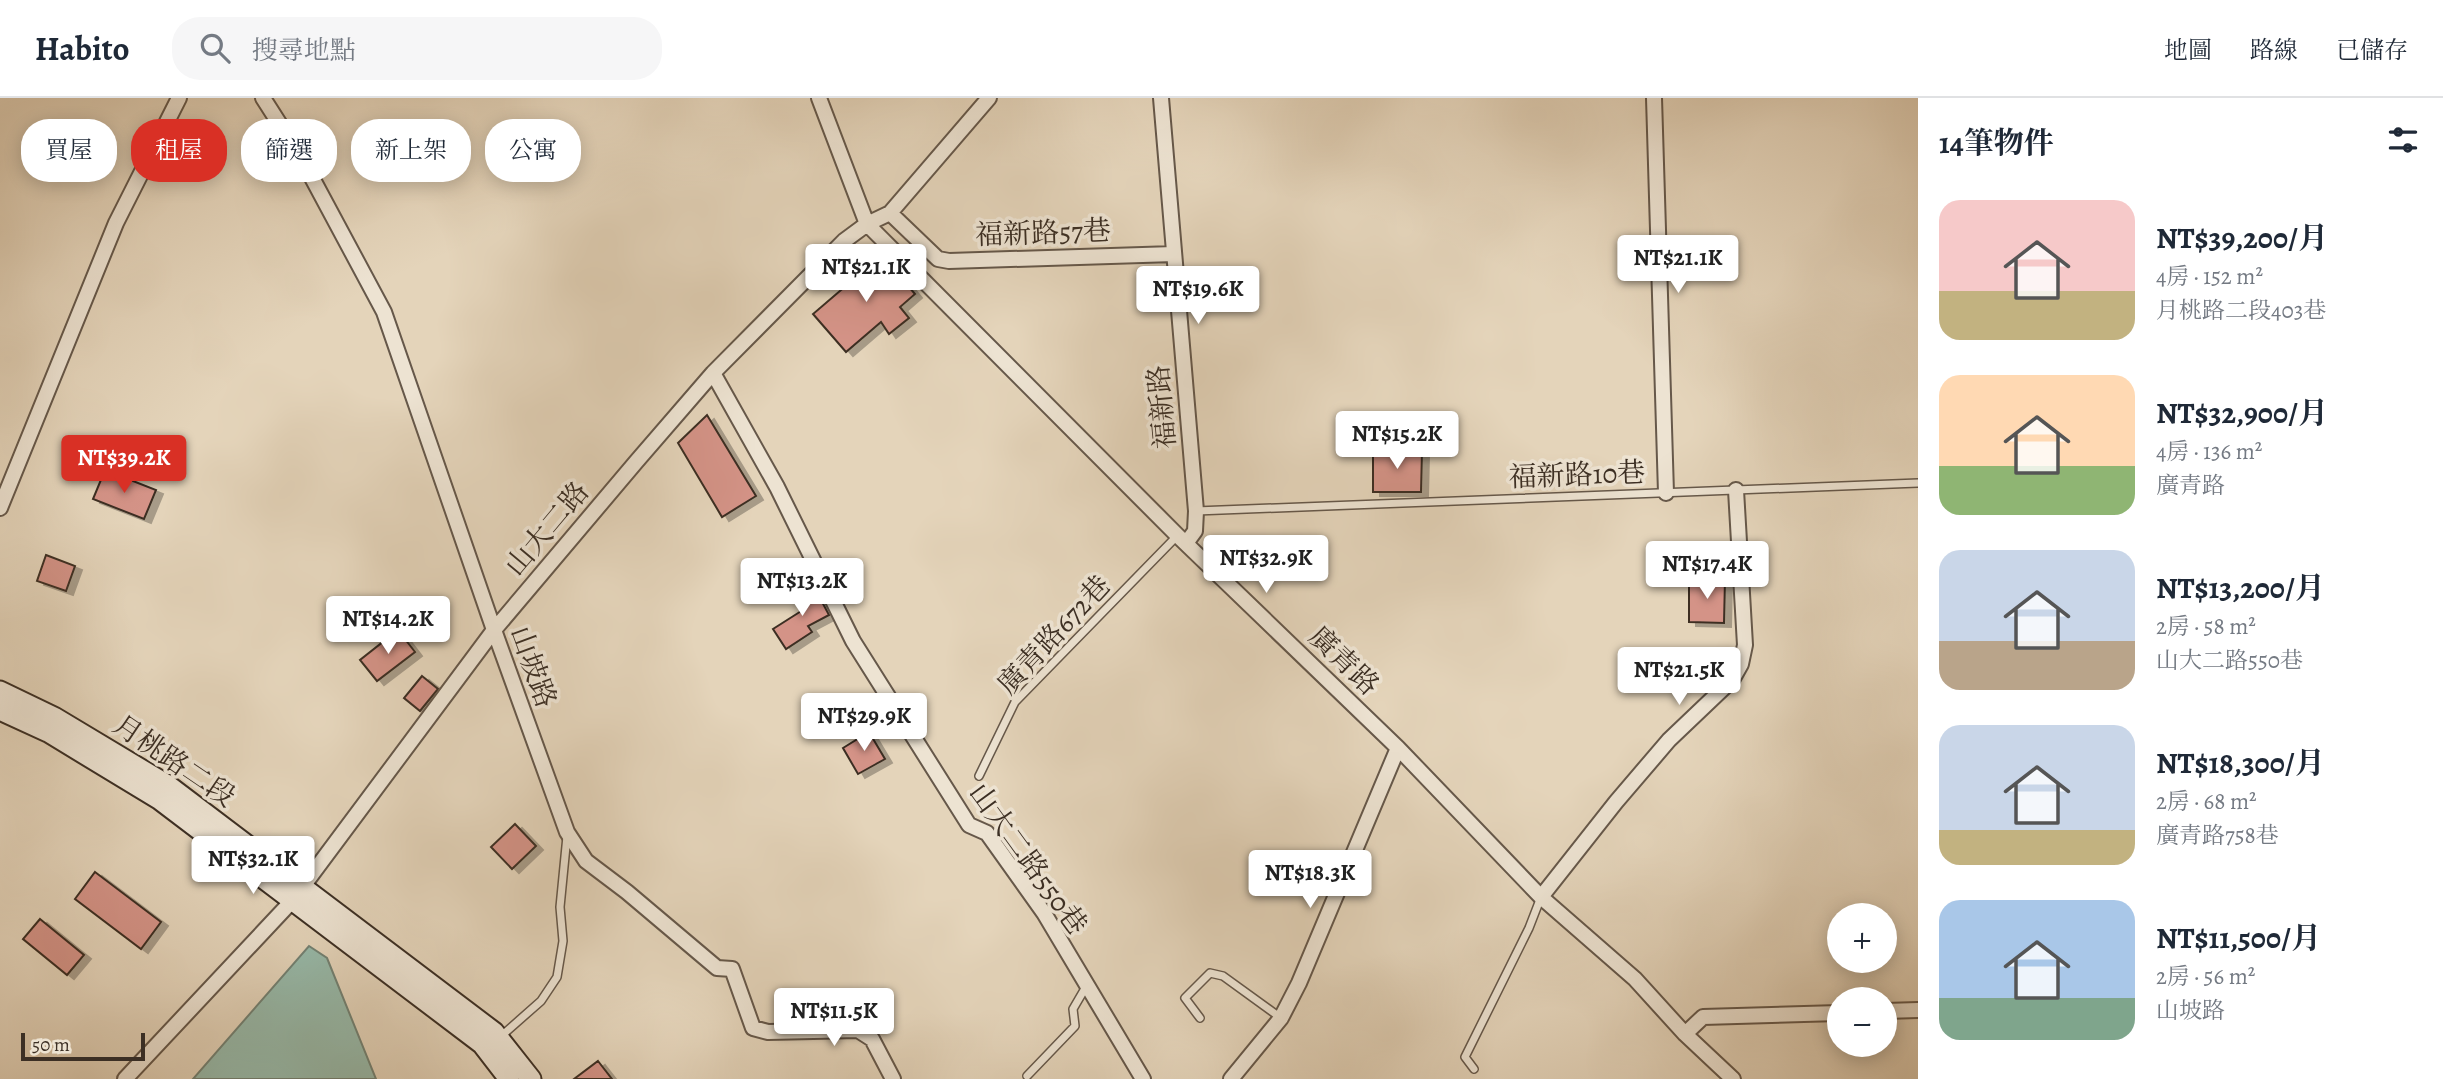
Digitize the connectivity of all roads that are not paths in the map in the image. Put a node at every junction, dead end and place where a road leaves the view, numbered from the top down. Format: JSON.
{"nodes":[{"id":1,"x":178,"y":98,"type":"edge"},
{"id":2,"x":263,"y":98,"type":"edge"},
{"id":3,"x":819,"y":98,"type":"edge"},
{"id":4,"x":989,"y":98,"type":"edge"},
{"id":5,"x":1161,"y":98,"type":"edge"},
{"id":6,"x":1654,"y":98,"type":"edge"},
{"id":7,"x":890,"y":213,"type":"junction"},
{"id":8,"x":867,"y":224,"type":"junction"},
{"id":9,"x":1174,"y":254,"type":"junction"},
{"id":10,"x":713,"y":373,"type":"junction"},
{"id":11,"x":1918,"y":484,"type":"edge"},
{"id":12,"x":1736,"y":490,"type":"junction"},
{"id":13,"x":1666,"y":493,"type":"junction"},
{"id":14,"x":0,"y":508,"type":"edge"},
{"id":15,"x":1196,"y":511,"type":"junction"},
{"id":16,"x":1182,"y":539,"type":"junction"},
{"id":17,"x":494,"y":630,"type":"junction"},
{"id":18,"x":0,"y":691,"type":"edge"},
{"id":19,"x":0,"y":710,"type":"edge"},
{"id":20,"x":1398,"y":748,"type":"junction"},
{"id":21,"x":979,"y":776,"type":"dead end"},
{"id":22,"x":567,"y":832,"type":"junction"},
{"id":23,"x":298,"y":894,"type":"junction"},
{"id":24,"x":1541,"y":897,"type":"junction"},
{"id":25,"x":1087,"y":985,"type":"junction"},
{"id":26,"x":1918,"y":1010,"type":"edge"},
{"id":27,"x":1897,"y":1011,"type":"edge"},
{"id":28,"x":1827,"y":1013,"type":"edge"},
{"id":29,"x":1200,"y":1018,"type":"dead end"},
{"id":30,"x":1281,"y":1018,"type":"junction"},
{"id":31,"x":1685,"y":1034,"type":"junction"},
{"id":32,"x":499,"y":1038,"type":"junction"},
{"id":33,"x":1474,"y":1069,"type":"dead end"},
{"id":34,"x":1027,"y":1076,"type":"dead end"},
{"id":35,"x":125,"y":1079,"type":"edge"},
{"id":36,"x":509,"y":1079,"type":"edge"},
{"id":37,"x":531,"y":1079,"type":"edge"},
{"id":38,"x":893,"y":1079,"type":"edge"},
{"id":39,"x":1143,"y":1079,"type":"edge"},
{"id":40,"x":1231,"y":1079,"type":"edge"},
{"id":41,"x":1733,"y":1079,"type":"edge"}],
"edges":[{"from":1,"to":14,"type":"street"},
{"from":2,"to":17,"type":"street","name":"山坡路"},
{"from":3,"to":8,"type":"street","name":"廣青路"},
{"from":4,"to":7,"type":"street"},
{"from":5,"to":9,"type":"street","name":"福新路"},
{"from":6,"to":13,"type":"street"},
{"from":7,"to":8,"type":"street","name":"山大二路"},
{"from":7,"to":9,"type":"street","name":"福新路57巷"},
{"from":8,"to":10,"type":"street","name":"山大二路"},
{"from":8,"to":16,"type":"street","name":"廣青路"},
{"from":9,"to":15,"type":"street","name":"福新路"},
{"from":10,"to":17,"type":"street","name":"山大二路"},
{"from":10,"to":25,"type":"street","name":"山大二路550巷"},
{"from":11,"to":12,"type":"lane","name":"福新路10巷"},
{"from":12,"to":13,"type":"lane","name":"福新路10巷"},
{"from":12,"to":24,"type":"street"},
{"from":13,"to":15,"type":"lane","name":"福新路10巷"},
{"from":15,"to":16,"type":"street","name":"福新路"},
{"from":16,"to":20,"type":"street","name":"廣青路"},
{"from":16,"to":21,"type":"lane","name":"廣青路672巷"},
{"from":17,"to":22,"type":"street","name":"山坡路"},
{"from":17,"to":23,"type":"street","name":"山大二路"},
{"from":18,"to":23,"type":"street","name":"月桃路二段"},
{"from":19,"to":23,"type":"street","name":"月桃路二段"},
{"from":20,"to":24,"type":"street","name":"廣青路"},
{"from":20,"to":30,"type":"street"},
{"from":22,"to":32,"type":"lane"},
{"from":22,"to":38,"type":"street","name":"山坡路"},
{"from":23,"to":32,"type":"street","name":"月桃路二段"},
{"from":23,"to":35,"type":"street","name":"山大二路"},
{"from":23,"to":36,"type":"street","name":"月桃路二段"},
{"from":24,"to":31,"type":"street","name":"廣青路"},
{"from":24,"to":33,"type":"lane"},
{"from":25,"to":34,"type":"lane"},
{"from":25,"to":39,"type":"street","name":"山大二路550巷"},
{"from":26,"to":27,"type":"street"},
{"from":28,"to":31,"type":"street"},
{"from":29,"to":30,"type":"lane"},
{"from":30,"to":40,"type":"street"},
{"from":31,"to":41,"type":"street","name":"廣青路"},
{"from":32,"to":37,"type":"street","name":"月桃路二段"}]}
